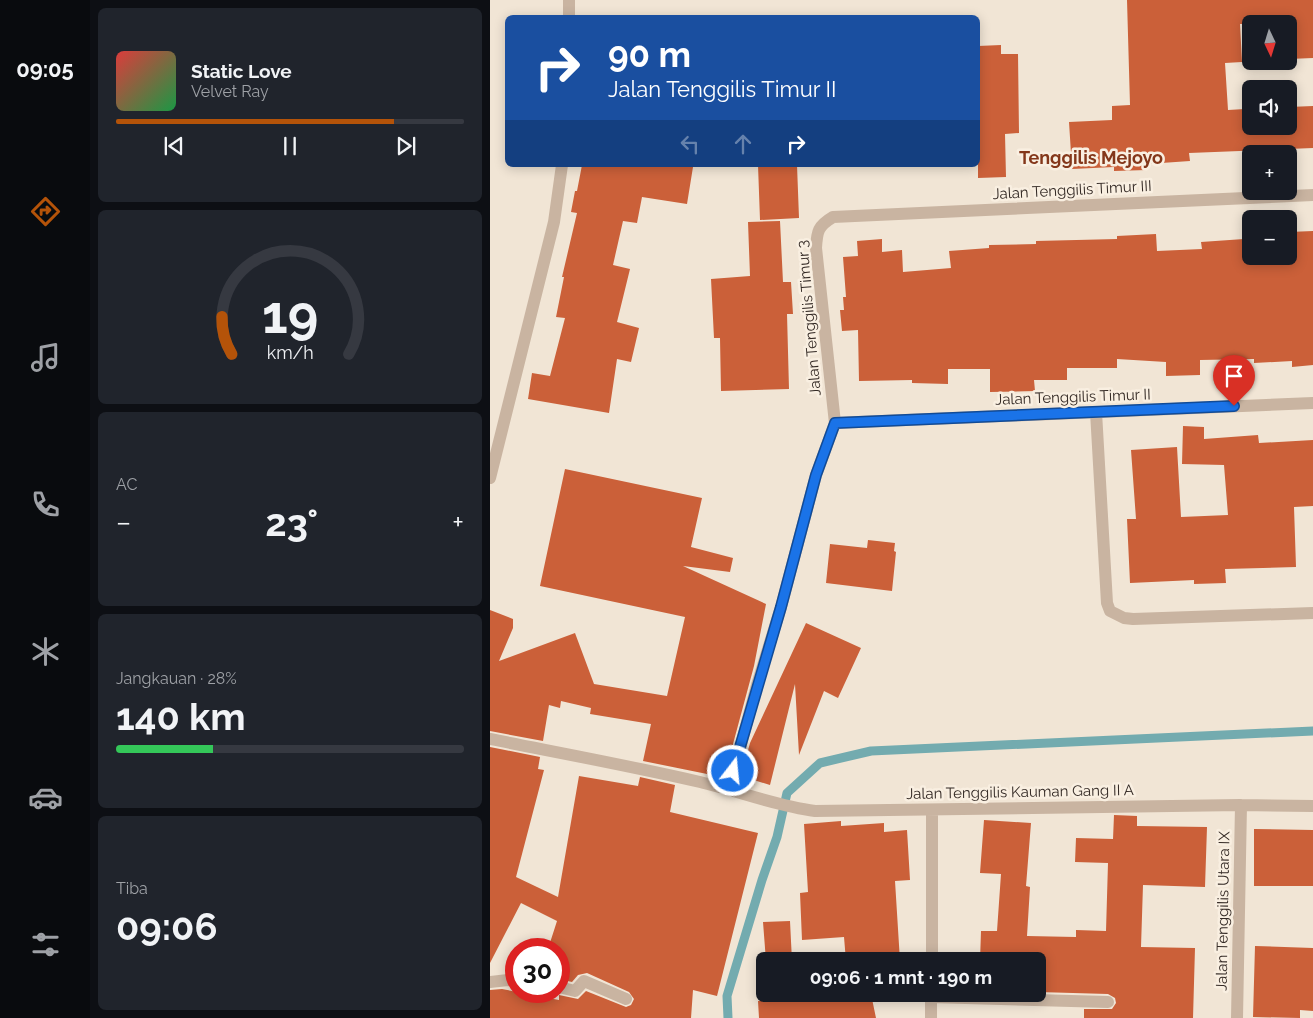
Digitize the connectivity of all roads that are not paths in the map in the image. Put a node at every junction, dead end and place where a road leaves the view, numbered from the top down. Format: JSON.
{"nodes":[{"id":1,"x":569,"y":0,"type":"edge"},
{"id":2,"x":569,"y":15,"type":"edge"},
{"id":3,"x":562,"y":167,"type":"edge"},
{"id":4,"x":1313,"y":195,"type":"edge"},
{"id":5,"x":832,"y":217,"type":"joint"},
{"id":6,"x":1313,"y":403,"type":"edge"},
{"id":7,"x":1096,"y":412,"type":"junction"},
{"id":8,"x":835,"y":423,"type":"junction"},
{"id":9,"x":490,"y":478,"type":"edge"},
{"id":10,"x":1313,"y":613,"type":"edge"},
{"id":11,"x":490,"y":739,"type":"edge"},
{"id":12,"x":729,"y":789,"type":"junction"},
{"id":13,"x":1241,"y":804,"type":"junction"},
{"id":14,"x":1313,"y":806,"type":"edge"},
{"id":15,"x":932,"y":810,"type":"junction"},
{"id":16,"x":932,"y":952,"type":"edge"},
{"id":17,"x":505,"y":980,"type":"edge"},
{"id":18,"x":490,"y":982,"type":"edge"},
{"id":19,"x":570,"y":990,"type":"edge"},
{"id":20,"x":626,"y":998,"type":"dead end"},
{"id":21,"x":1046,"y":1000,"type":"edge"},
{"id":22,"x":931,"y":1002,"type":"edge"},
{"id":23,"x":1108,"y":1002,"type":"dead end"},
{"id":24,"x":931,"y":1018,"type":"edge"},
{"id":25,"x":1237,"y":1018,"type":"edge"}],
"edges":[{"from":1,"to":2,"type":"street"},
{"from":3,"to":9,"type":"street"},
{"from":4,"to":5,"type":"street","name":"Jalan Tenggilis Timur III"},
{"from":5,"to":8,"type":"street","name":"Jalan Tenggilis Timur 3"},
{"from":6,"to":7,"type":"street","name":"Jalan Tenggilis Timur II"},
{"from":7,"to":8,"type":"street","name":"Jalan Tenggilis Timur II"},
{"from":7,"to":10,"type":"street"},
{"from":8,"to":12,"type":"street"},
{"from":11,"to":12,"type":"street"},
{"from":12,"to":15,"type":"street","name":"Jalan Tenggilis Kauman Gang II A"},
{"from":13,"to":14,"type":"street","name":"Jalan Tenggilis Kauman Gang II A"},
{"from":13,"to":15,"type":"street","name":"Jalan Tenggilis Kauman Gang II A"},
{"from":13,"to":25,"type":"street","name":"Jalan Tenggilis Utara IX"},
{"from":15,"to":16,"type":"street"},
{"from":17,"to":18,"type":"street"},
{"from":19,"to":20,"type":"street"},
{"from":21,"to":23,"type":"street"},
{"from":22,"to":24,"type":"street"}]}
